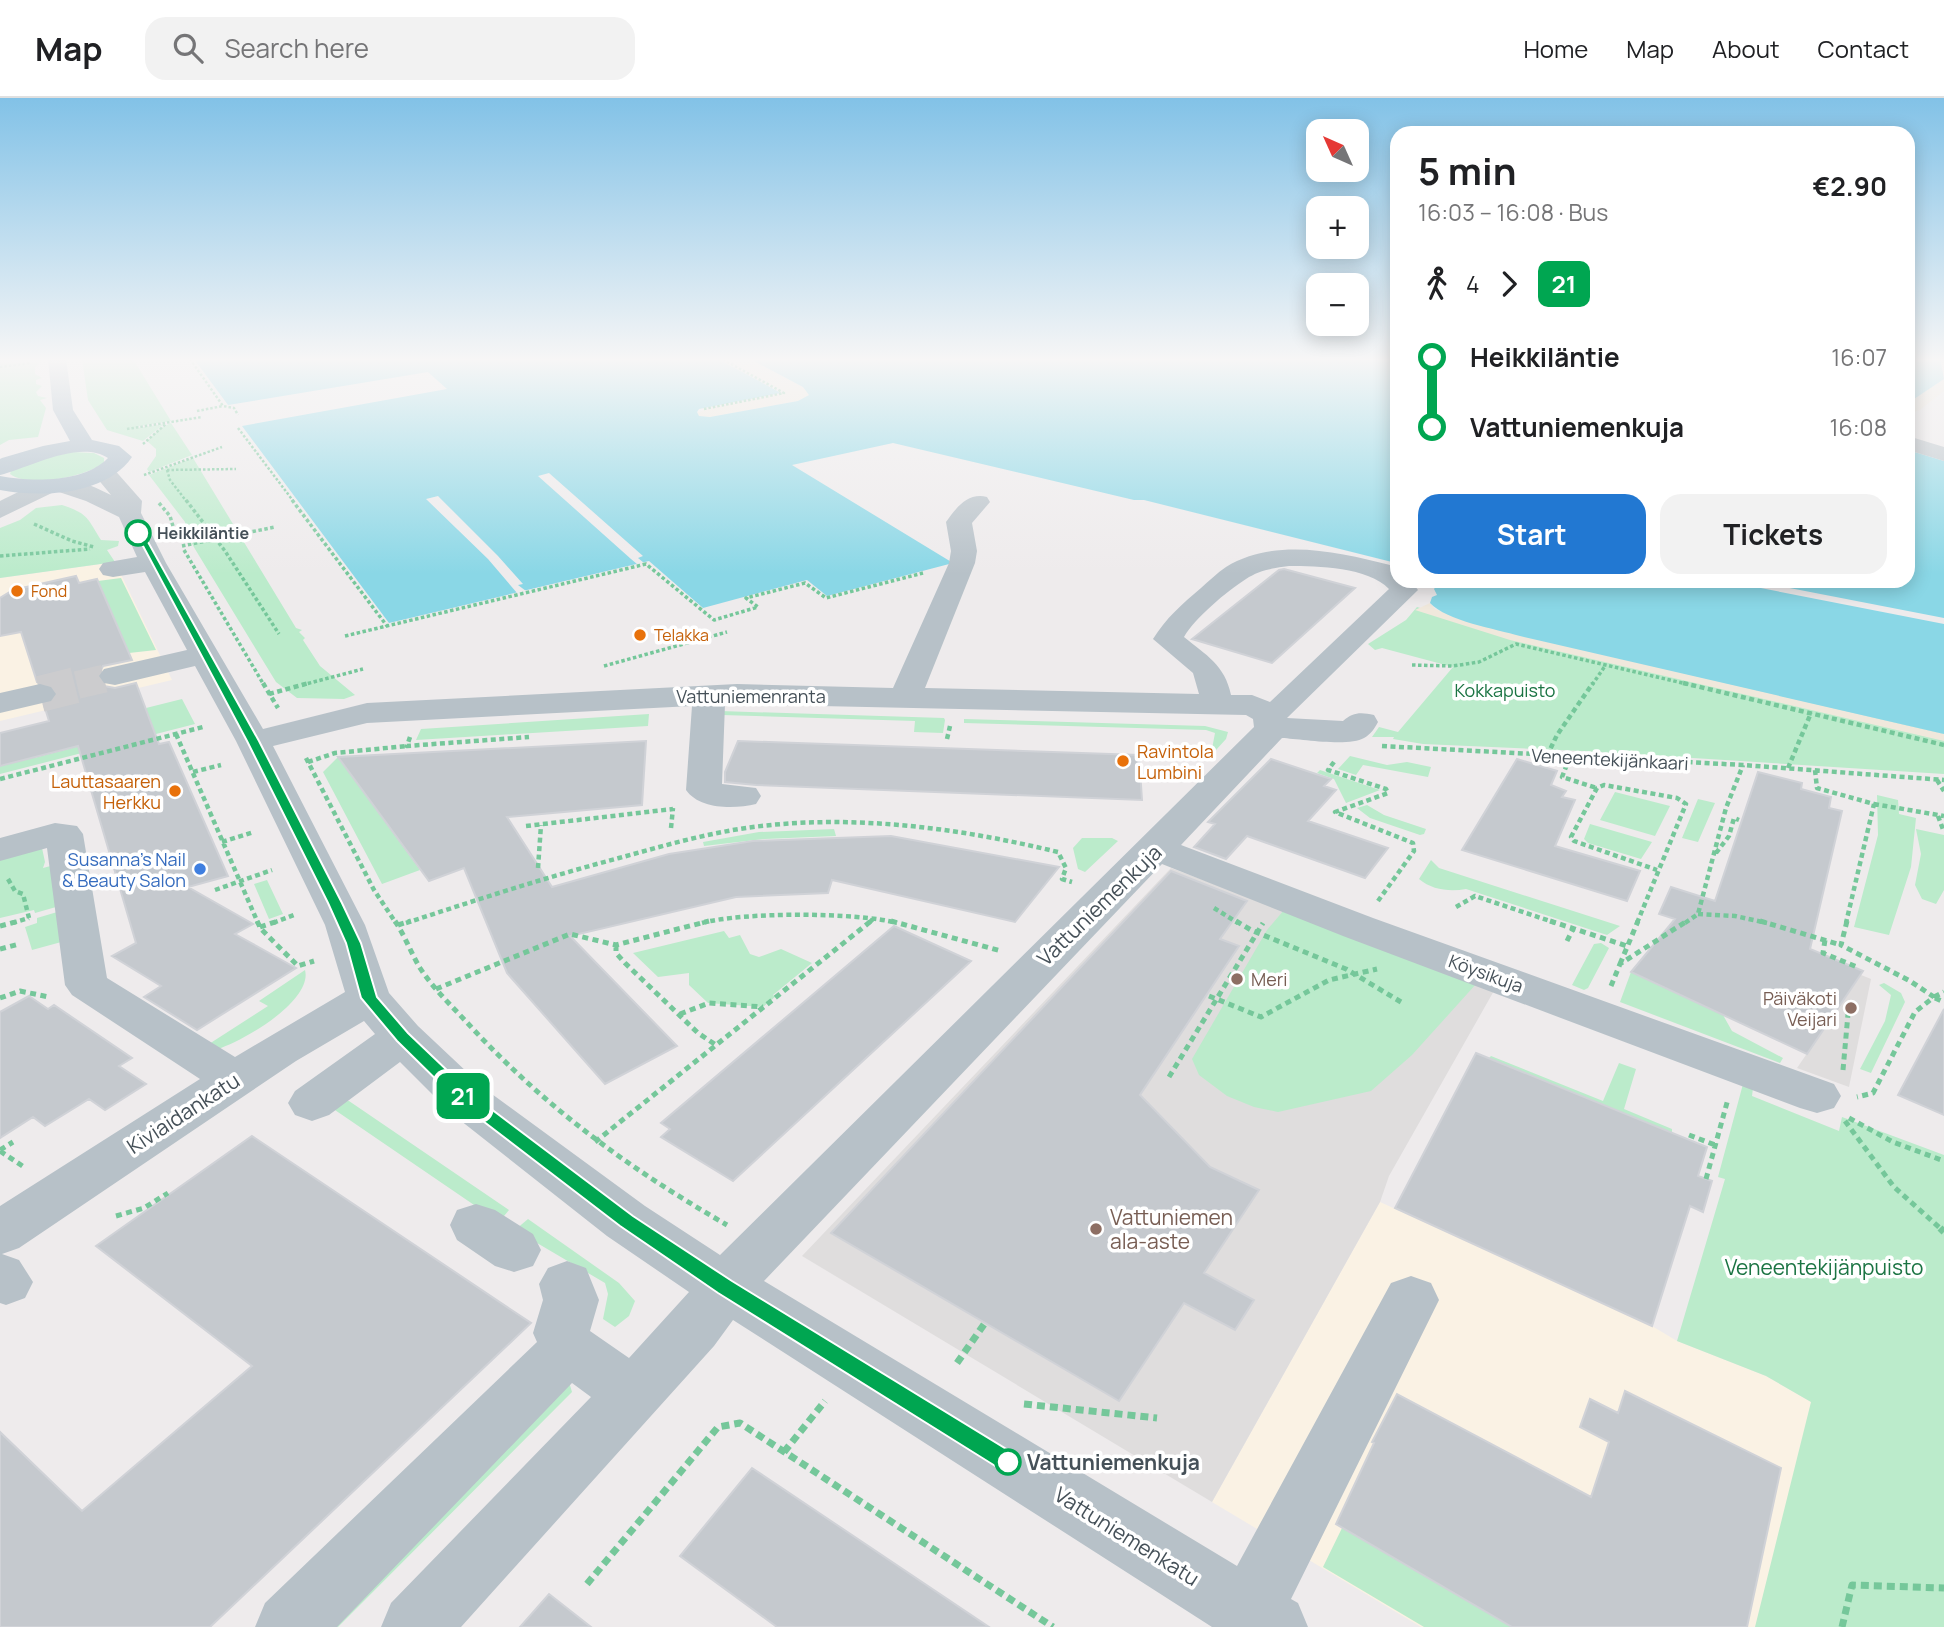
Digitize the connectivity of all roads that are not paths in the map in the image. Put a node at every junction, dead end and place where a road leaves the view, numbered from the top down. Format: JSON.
{"nodes":[{"id":1,"x":49,"y":430,"type":"edge"},
{"id":2,"x":64,"y":430,"type":"edge"},
{"id":3,"x":1915,"y":445,"type":"edge"},
{"id":4,"x":84,"y":447,"type":"junction"},
{"id":5,"x":1944,"y":454,"type":"edge"},
{"id":6,"x":29,"y":456,"type":"junction"},
{"id":7,"x":104,"y":472,"type":"junction"},
{"id":8,"x":1,"y":481,"type":"edge"},
{"id":9,"x":53,"y":485,"type":"junction"},
{"id":10,"x":978,"y":502,"type":"dead end"},
{"id":11,"x":0,"y":511,"type":"edge"},
{"id":12,"x":129,"y":513,"type":"junction"},
{"id":13,"x":153,"y":563,"type":"junction"},
{"id":14,"x":113,"y":569,"type":"dead end"},
{"id":15,"x":1390,"y":577,"type":"edge"},
{"id":16,"x":1402,"y":588,"type":"edge"},
{"id":17,"x":206,"y":654,"type":"junction"},
{"id":18,"x":115,"y":676,"type":"tunnel mouth"},
{"id":19,"x":40,"y":694,"type":"tunnel mouth"},
{"id":20,"x":709,"y":696,"type":"junction"},
{"id":21,"x":908,"y":698,"type":"junction"},
{"id":22,"x":0,"y":703,"type":"edge"},
{"id":23,"x":1217,"y":704,"type":"junction"},
{"id":24,"x":1264,"y":715,"type":"junction"},
{"id":25,"x":1367,"y":734,"type":"road end"},
{"id":26,"x":253,"y":741,"type":"junction"},
{"id":27,"x":743,"y":796,"type":"dead end"},
{"id":28,"x":1165,"y":826,"type":"junction"},
{"id":29,"x":0,"y":850,"type":"edge"},
{"id":30,"x":369,"y":998,"type":"junction"},
{"id":31,"x":402,"y":1037,"type":"junction"},
{"id":32,"x":235,"y":1079,"type":"junction"},
{"id":33,"x":1828,"y":1095,"type":"road end"},
{"id":34,"x":312,"y":1103,"type":"dead end"},
{"id":35,"x":2,"y":1264,"type":"edge"},
{"id":36,"x":567,"y":1284,"type":"dead end"},
{"id":37,"x":725,"y":1287,"type":"junction"},
{"id":38,"x":1411,"y":1300,"type":"dead end"},
{"id":39,"x":569,"y":1348,"type":"junction"},
{"id":40,"x":634,"y":1394,"type":"junction"},
{"id":41,"x":1262,"y":1619,"type":"edge"},
{"id":42,"x":289,"y":1627,"type":"edge"},
{"id":43,"x":415,"y":1627,"type":"edge"}],
"edges":[{"from":1,"to":6,"type":"main road"},
{"from":2,"to":4,"type":"main road"},
{"from":3,"to":5,"type":"street"},
{"from":4,"to":6,"type":"main road"},
{"from":4,"to":7,"type":"main road"},
{"from":6,"to":8,"type":"main road"},
{"from":7,"to":9,"type":"main road"},
{"from":7,"to":12,"type":"street","name":"Vattuniemenkatu"},
{"from":8,"to":9,"type":"main road"},
{"from":9,"to":11,"type":"street"},
{"from":9,"to":12,"type":"street"},
{"from":10,"to":21,"type":"street"},
{"from":12,"to":13,"type":"street","name":"Vattuniemenkatu"},
{"from":13,"to":14,"type":"street"},
{"from":13,"to":17,"type":"street","name":"Vattuniemenkatu"},
{"from":15,"to":23,"type":"street"},
{"from":16,"to":24,"type":"street","name":"Vattuniemenkuja"},
{"from":17,"to":18,"type":"street"},
{"from":17,"to":26,"type":"street","name":"Vattuniemenkatu"},
{"from":19,"to":22,"type":"street"},
{"from":20,"to":21,"type":"street","name":"Vattuniemenranta"},
{"from":20,"to":26,"type":"street","name":"Vattuniemenranta"},
{"from":20,"to":27,"type":"street"},
{"from":21,"to":23,"type":"street","name":"Vattuniemenranta"},
{"from":23,"to":24,"type":"street","name":"Vattuniemenranta"},
{"from":24,"to":25,"type":"street"},
{"from":24,"to":28,"type":"street","name":"Vattuniemenkuja"},
{"from":26,"to":30,"type":"street","name":"Vattuniemenkatu"},
{"from":28,"to":33,"type":"street","name":"Köysikuja"},
{"from":28,"to":37,"type":"street","name":"Vattuniemenkuja"},
{"from":29,"to":32,"type":"street"},
{"from":30,"to":31,"type":"street","name":"Vattuniemenkatu"},
{"from":30,"to":32,"type":"street","name":"Kiviaidankatu"},
{"from":31,"to":34,"type":"street"},
{"from":31,"to":37,"type":"street","name":"Vattuniemenkatu"},
{"from":32,"to":35,"type":"street","name":"Kiviaidankatu"},
{"from":36,"to":39,"type":"street"},
{"from":37,"to":40,"type":"street","name":"Vattuniemenkuja"},
{"from":37,"to":41,"type":"street","name":"Vattuniemenkatu"},
{"from":38,"to":41,"type":"street"},
{"from":39,"to":40,"type":"street"},
{"from":39,"to":42,"type":"street"},
{"from":40,"to":43,"type":"street","name":"Vattuniemenkuja"}]}
